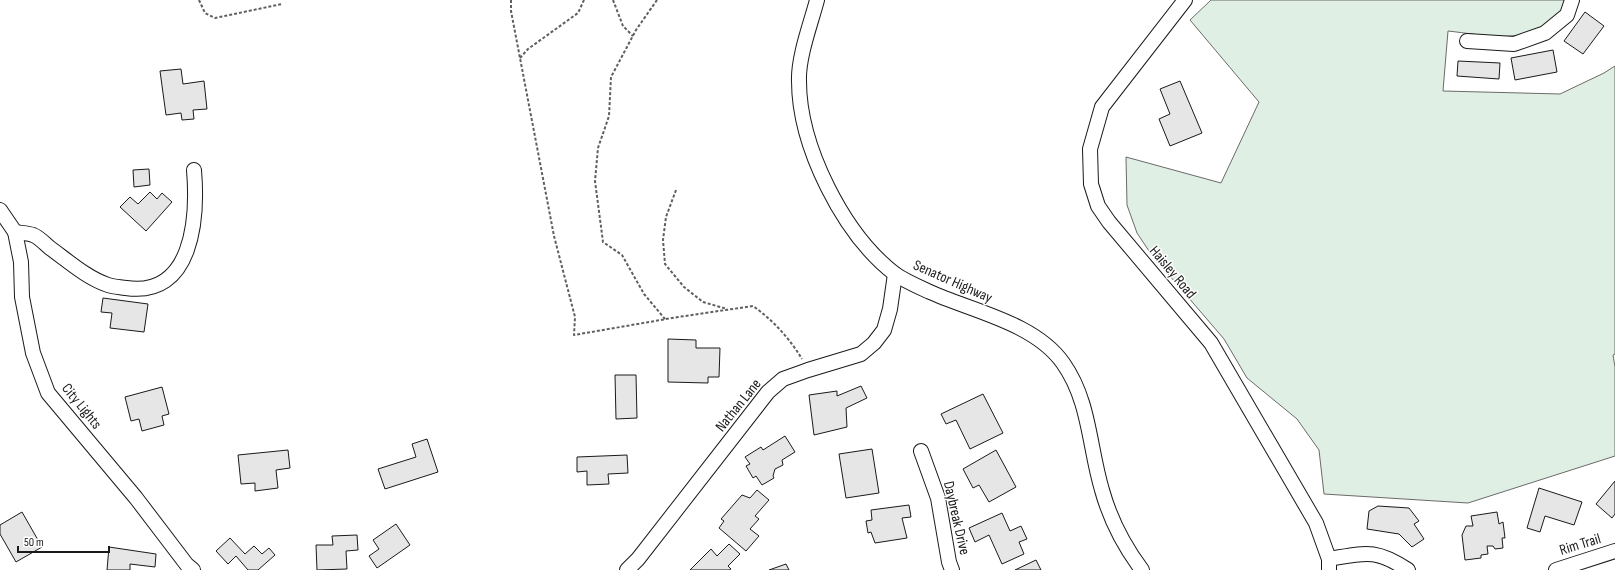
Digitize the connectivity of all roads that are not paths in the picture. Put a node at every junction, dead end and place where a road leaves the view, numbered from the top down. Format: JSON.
{"nodes":[{"id":1,"x":817,"y":0,"type":"edge"},
{"id":2,"x":1185,"y":0,"type":"edge"},
{"id":3,"x":1572,"y":0,"type":"edge"},
{"id":4,"x":1467,"y":41,"type":"dead end"},
{"id":5,"x":194,"y":170,"type":"dead end"},
{"id":6,"x":0,"y":210,"type":"edge"},
{"id":7,"x":15,"y":232,"type":"junction"},
{"id":8,"x":895,"y":274,"type":"junction"},
{"id":9,"x":921,"y":451,"type":"dead end"},
{"id":10,"x":1615,"y":551,"type":"edge"},
{"id":11,"x":1329,"y":565,"type":"edge"},
{"id":12,"x":193,"y":570,"type":"edge"},
{"id":13,"x":627,"y":570,"type":"edge"},
{"id":14,"x":952,"y":570,"type":"edge"},
{"id":15,"x":1142,"y":570,"type":"edge"},
{"id":16,"x":1408,"y":570,"type":"edge"},
{"id":17,"x":1556,"y":570,"type":"edge"}],
"edges":[{"from":1,"to":8,"type":"street","name":"Senator Highway"},
{"from":2,"to":11,"type":"street","name":"Haisley Road"},
{"from":3,"to":4,"type":"street"},
{"from":5,"to":7,"type":"street"},
{"from":6,"to":7,"type":"street","name":"City Lights"},
{"from":7,"to":12,"type":"street","name":"City Lights"},
{"from":8,"to":13,"type":"street","name":"Nathan Lane"},
{"from":8,"to":15,"type":"street","name":"Senator Highway"},
{"from":9,"to":14,"type":"street","name":"Daybreak Drive"},
{"from":10,"to":17,"type":"street","name":"Rim Trail"},
{"from":11,"to":16,"type":"street"}]}
